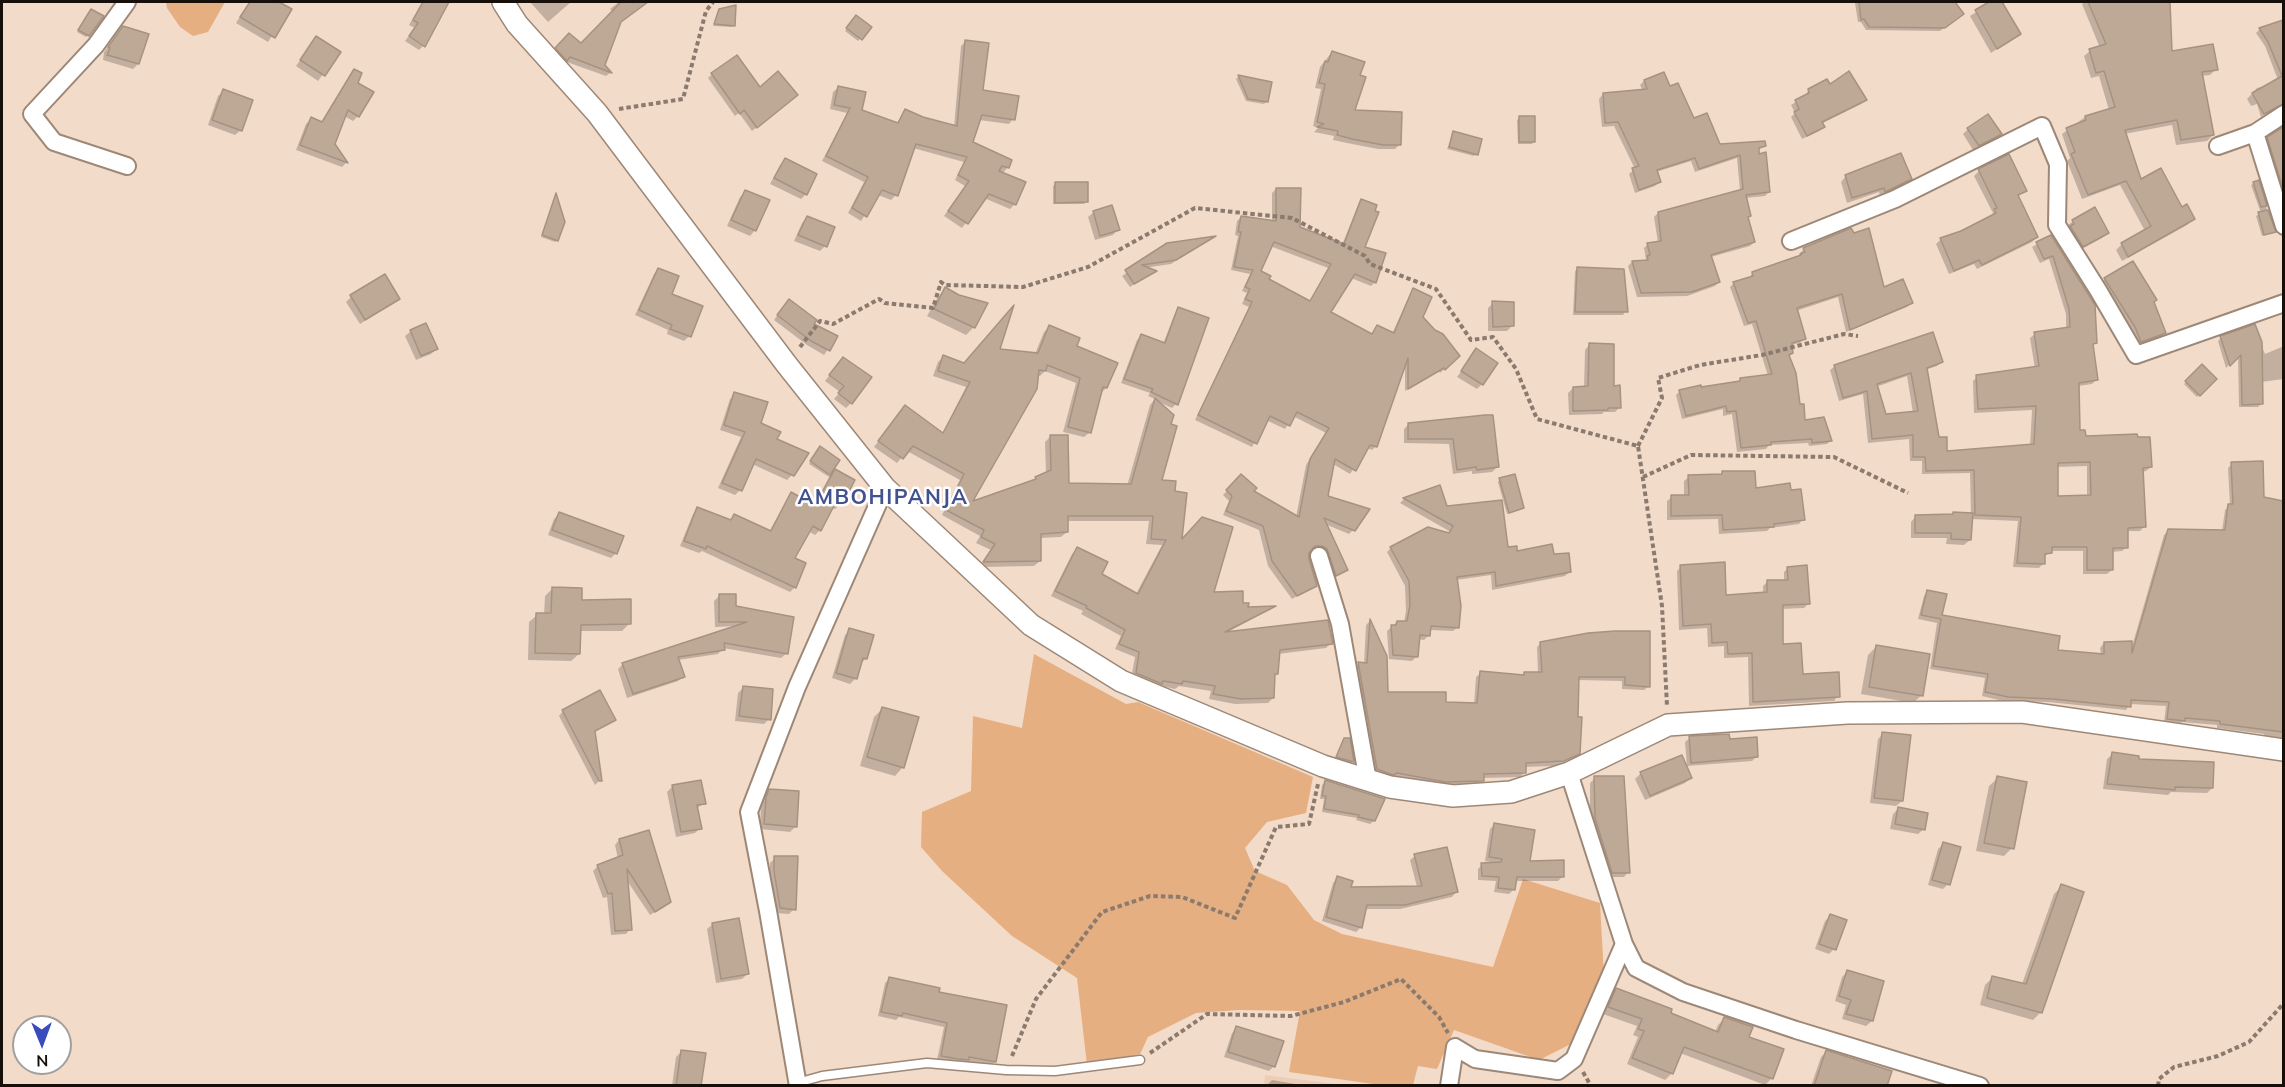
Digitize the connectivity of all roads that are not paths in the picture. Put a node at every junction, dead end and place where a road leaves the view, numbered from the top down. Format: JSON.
{"nodes":[{"id":1,"x":127,"y":2,"type":"edge"},
{"id":2,"x":503,"y":2,"type":"edge"},
{"id":3,"x":518,"y":2,"type":"edge"},
{"id":4,"x":517,"y":24,"type":"junction"},
{"id":5,"x":2283,"y":114,"type":"edge"},
{"id":6,"x":2255,"y":133,"type":"junction"},
{"id":7,"x":2217,"y":146,"type":"dead end"},
{"id":8,"x":126,"y":166,"type":"dead end"},
{"id":9,"x":2283,"y":226,"type":"edge"},
{"id":10,"x":1791,"y":241,"type":"dead end"},
{"id":11,"x":2283,"y":303,"type":"edge"},
{"id":12,"x":885,"y":488,"type":"junction"},
{"id":13,"x":1319,"y":556,"type":"dead end"},
{"id":14,"x":2283,"y":750,"type":"edge"},
{"id":15,"x":1569,"y":773,"type":"junction"},
{"id":16,"x":1368,"y":781,"type":"junction"},
{"id":17,"x":1624,"y":944,"type":"junction"},
{"id":18,"x":1140,"y":1060,"type":"road end"},
{"id":19,"x":797,"y":1084,"type":"edge"},
{"id":20,"x":1449,"y":1086,"type":"edge"},
{"id":21,"x":1980,"y":1086,"type":"edge"}],
"edges":[{"from":1,"to":8,"type":"street"},
{"from":2,"to":4,"type":"street"},
{"from":3,"to":4,"type":"street"},
{"from":4,"to":12,"type":"street"},
{"from":5,"to":6,"type":"street"},
{"from":6,"to":7,"type":"street"},
{"from":6,"to":9,"type":"street"},
{"from":10,"to":11,"type":"street"},
{"from":12,"to":16,"type":"street"},
{"from":12,"to":19,"type":"street"},
{"from":13,"to":16,"type":"street"},
{"from":14,"to":15,"type":"street"},
{"from":15,"to":16,"type":"street"},
{"from":15,"to":17,"type":"street"},
{"from":17,"to":20,"type":"street"},
{"from":17,"to":21,"type":"street"},
{"from":18,"to":19,"type":"lane"}]}
